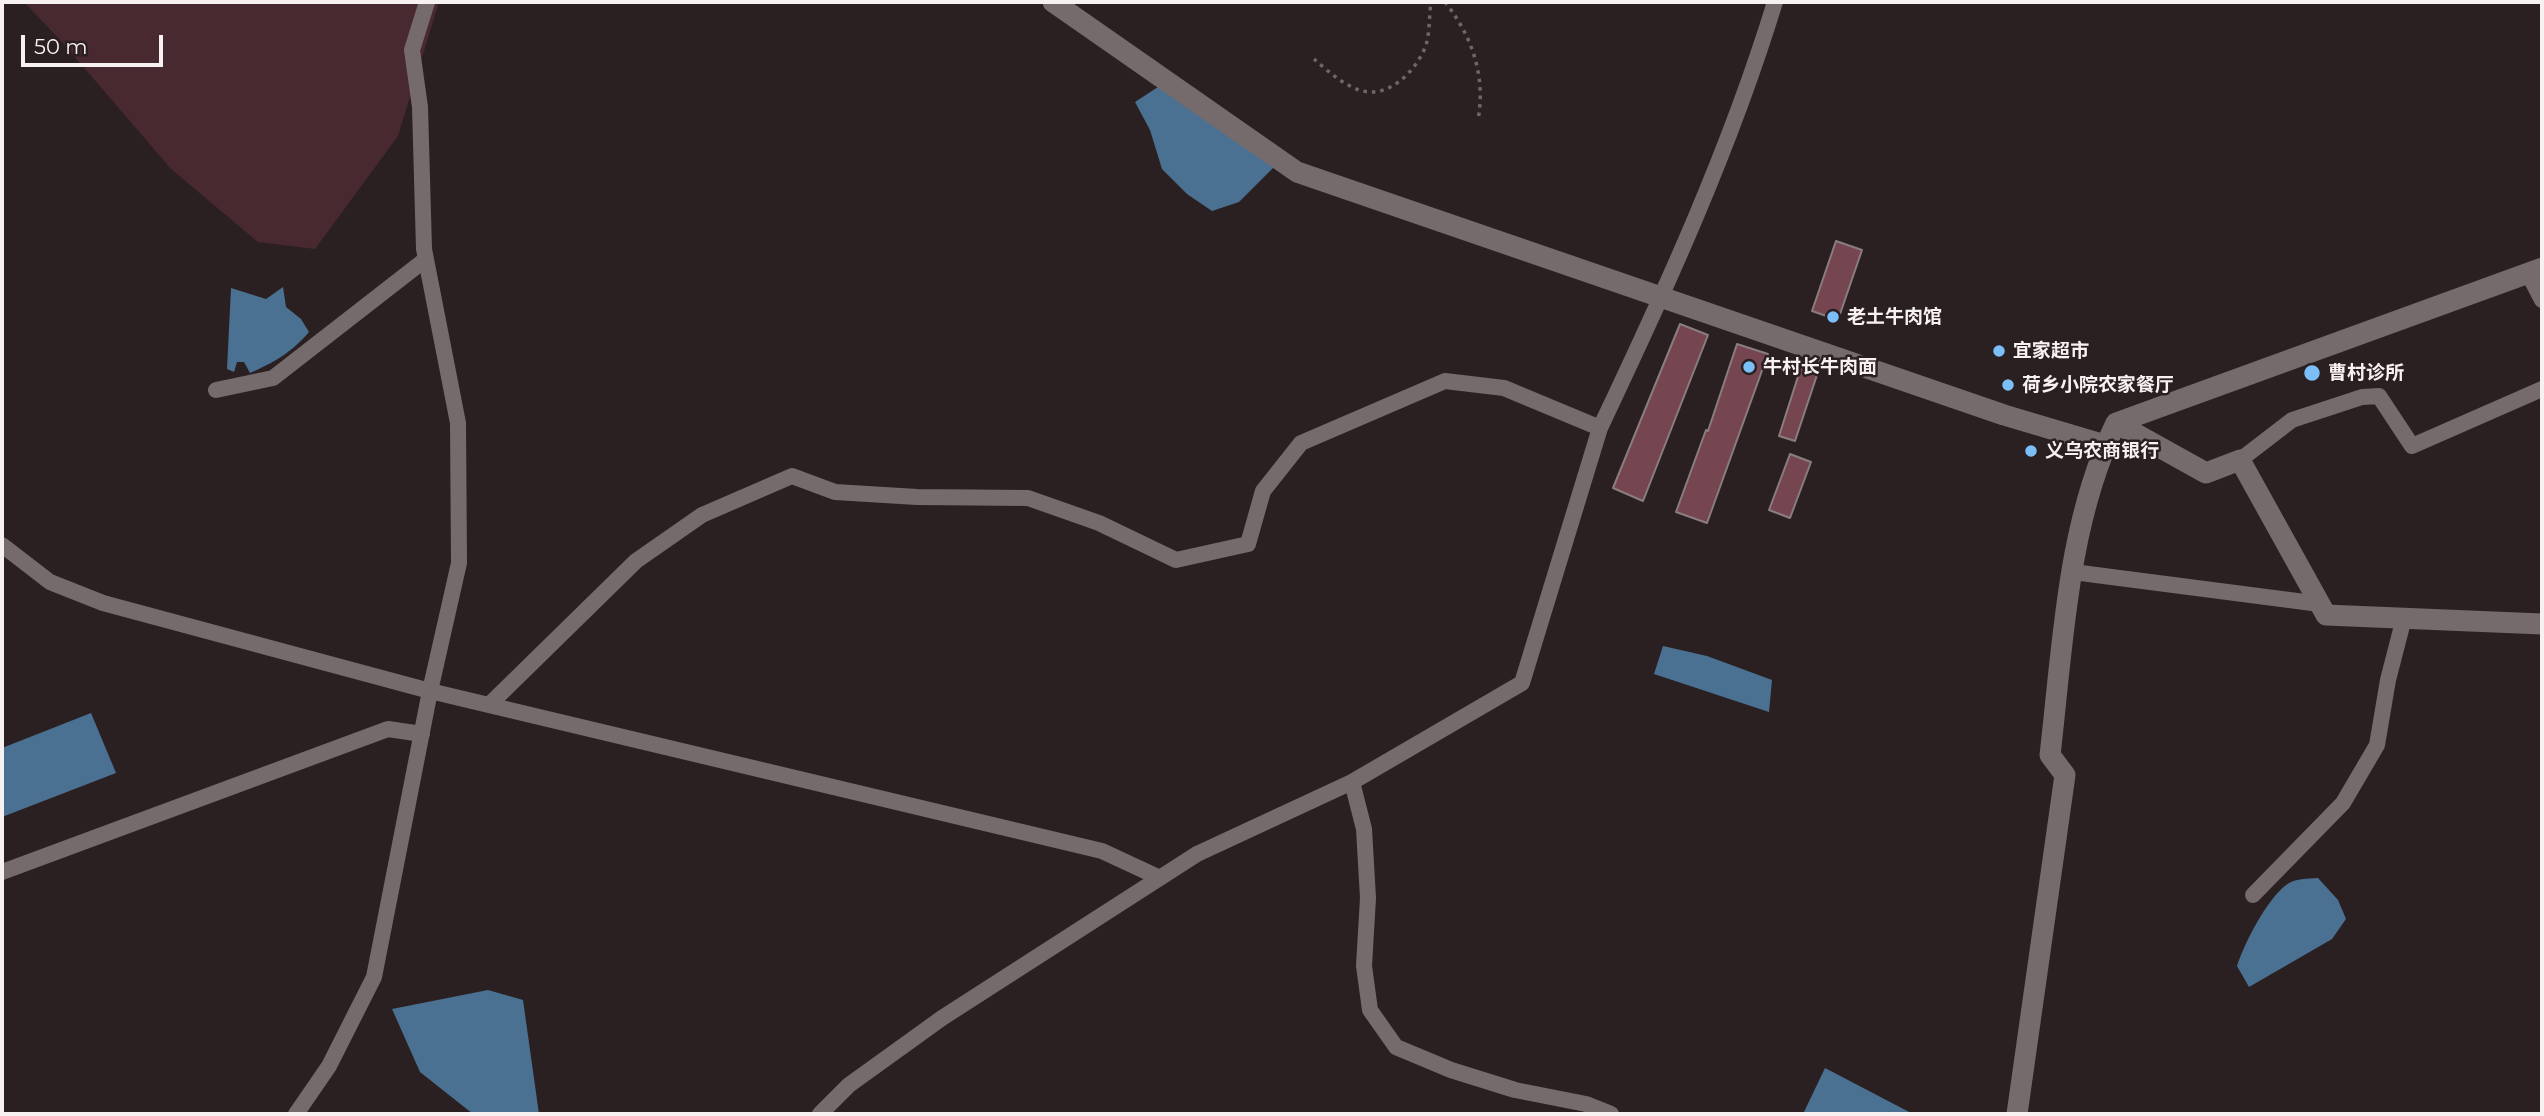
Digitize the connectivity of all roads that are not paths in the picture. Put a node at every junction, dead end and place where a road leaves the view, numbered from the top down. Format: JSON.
{"nodes":[{"id":1,"x":428,"y":2,"type":"edge"},
{"id":2,"x":1054,"y":2,"type":"edge"},
{"id":3,"x":1775,"y":2,"type":"edge"},
{"id":4,"x":426,"y":259,"type":"junction"},
{"id":5,"x":2535,"y":271,"type":"edge"},
{"id":6,"x":1662,"y":298,"type":"junction"},
{"id":7,"x":2542,"y":300,"type":"edge"},
{"id":8,"x":2542,"y":389,"type":"edge"},
{"id":9,"x":216,"y":390,"type":"dead end"},
{"id":10,"x":2116,"y":423,"type":"junction"},
{"id":11,"x":1600,"y":428,"type":"junction"},
{"id":12,"x":2105,"y":445,"type":"junction"},
{"id":13,"x":2240,"y":460,"type":"junction"},
{"id":14,"x":2,"y":545,"type":"edge"},
{"id":15,"x":2073,"y":572,"type":"junction"},
{"id":16,"x":2320,"y":604,"type":"junction"},
{"id":17,"x":2404,"y":618,"type":"junction"},
{"id":18,"x":2542,"y":624,"type":"edge"},
{"id":19,"x":430,"y":691,"type":"junction"},
{"id":20,"x":489,"y":705,"type":"junction"},
{"id":21,"x":422,"y":734,"type":"junction"},
{"id":22,"x":1352,"y":782,"type":"junction"},
{"id":23,"x":2,"y":872,"type":"edge"},
{"id":24,"x":1160,"y":877,"type":"junction"},
{"id":25,"x":2253,"y":895,"type":"dead end"},
{"id":26,"x":296,"y":1114,"type":"edge"},
{"id":27,"x":820,"y":1114,"type":"edge"},
{"id":28,"x":1611,"y":1114,"type":"edge"},
{"id":29,"x":2017,"y":1114,"type":"edge"}],
"edges":[{"from":1,"to":4,"type":"street"},
{"from":2,"to":6,"type":"street"},
{"from":3,"to":6,"type":"street"},
{"from":4,"to":9,"type":"street"},
{"from":4,"to":19,"type":"street"},
{"from":5,"to":7,"type":"street"},
{"from":5,"to":10,"type":"street"},
{"from":6,"to":11,"type":"street"},
{"from":6,"to":12,"type":"street"},
{"from":8,"to":13,"type":"street"},
{"from":10,"to":12,"type":"street"},
{"from":10,"to":13,"type":"street"},
{"from":11,"to":20,"type":"street"},
{"from":11,"to":22,"type":"street"},
{"from":12,"to":15,"type":"street"},
{"from":13,"to":16,"type":"street"},
{"from":14,"to":19,"type":"street"},
{"from":15,"to":16,"type":"street"},
{"from":15,"to":29,"type":"street"},
{"from":16,"to":17,"type":"street"},
{"from":17,"to":18,"type":"street"},
{"from":17,"to":25,"type":"street"},
{"from":19,"to":20,"type":"street"},
{"from":19,"to":21,"type":"street"},
{"from":20,"to":24,"type":"street"},
{"from":21,"to":23,"type":"street"},
{"from":21,"to":26,"type":"street"},
{"from":22,"to":24,"type":"street"},
{"from":22,"to":28,"type":"street"},
{"from":24,"to":27,"type":"street"}]}
